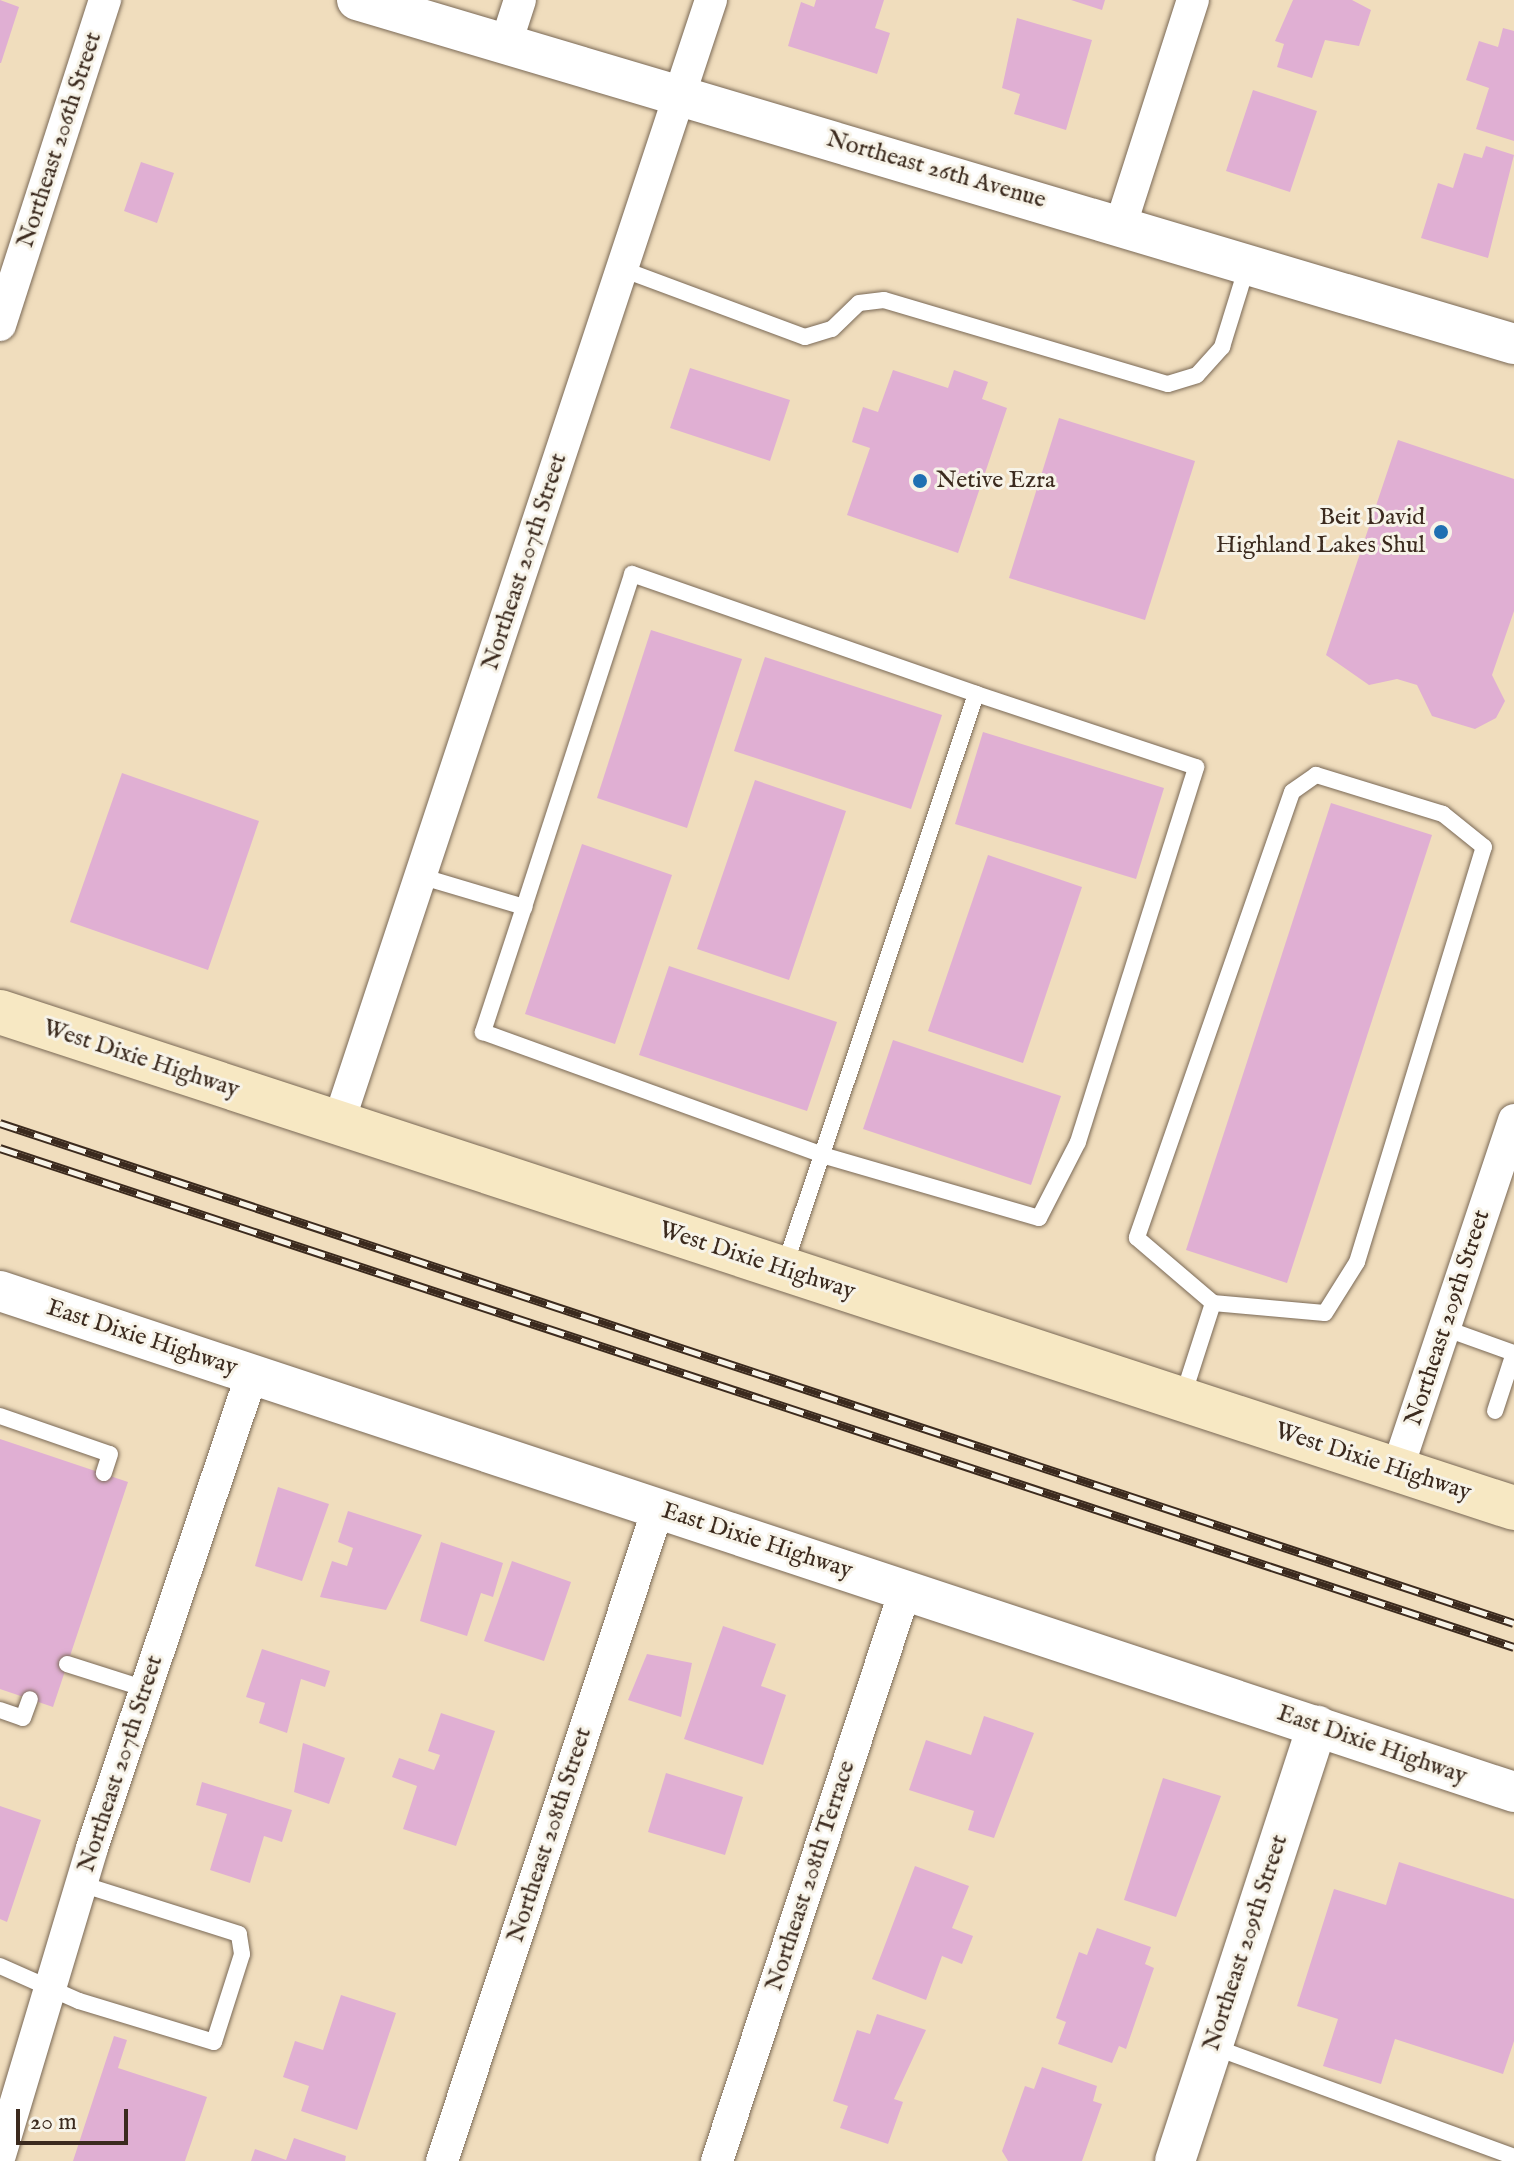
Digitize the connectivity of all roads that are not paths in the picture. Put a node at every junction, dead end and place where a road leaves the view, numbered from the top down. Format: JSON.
{"nodes":[{"id":1,"x":105,"y":0,"type":"edge"},
{"id":2,"x":357,"y":0,"type":"edge"},
{"id":3,"x":520,"y":0,"type":"edge"},
{"id":4,"x":711,"y":0,"type":"edge"},
{"id":5,"x":1193,"y":0,"type":"edge"},
{"id":6,"x":506,"y":43,"type":"junction"},
{"id":7,"x":680,"y":95,"type":"junction"},
{"id":8,"x":1121,"y":224,"type":"junction"},
{"id":9,"x":1248,"y":263,"type":"junction"},
{"id":10,"x":622,"y":269,"type":"junction"},
{"id":11,"x":0,"y":325,"type":"edge"},
{"id":12,"x":1514,"y":344,"type":"edge"},
{"id":13,"x":976,"y":694,"type":"junction"},
{"id":14,"x":420,"y":876,"type":"junction"},
{"id":15,"x":524,"y":907,"type":"junction"},
{"id":16,"x":0,"y":1012,"type":"edge"},
{"id":17,"x":1514,"y":1120,"type":"edge"},
{"id":18,"x":338,"y":1124,"type":"junction"},
{"id":19,"x":822,"y":1155,"type":"junction"},
{"id":20,"x":1506,"y":1173,"type":"edge"},
{"id":21,"x":784,"y":1270,"type":"junction"},
{"id":22,"x":0,"y":1291,"type":"edge"},
{"id":23,"x":1213,"y":1303,"type":"junction"},
{"id":24,"x":1444,"y":1328,"type":"junction"},
{"id":25,"x":252,"y":1374,"type":"junction"},
{"id":26,"x":1181,"y":1400,"type":"junction"},
{"id":27,"x":1495,"y":1411,"type":"dead end"},
{"id":28,"x":0,"y":1416,"type":"edge"},
{"id":29,"x":1397,"y":1470,"type":"junction"},
{"id":30,"x":104,"y":1473,"type":"dead end"},
{"id":31,"x":1514,"y":1508,"type":"edge"},
{"id":32,"x":658,"y":1509,"type":"junction"},
{"id":33,"x":905,"y":1591,"type":"junction"},
{"id":34,"x":67,"y":1664,"type":"dead end"},
{"id":35,"x":146,"y":1689,"type":"junction"},
{"id":36,"x":30,"y":1699,"type":"dead end"},
{"id":37,"x":0,"y":1710,"type":"edge"},
{"id":38,"x":1317,"y":1726,"type":"junction"},
{"id":39,"x":1514,"y":1792,"type":"edge"},
{"id":40,"x":81,"y":1884,"type":"junction"},
{"id":41,"x":0,"y":1966,"type":"edge"},
{"id":42,"x":49,"y":1982,"type":"junction"},
{"id":43,"x":1212,"y":2047,"type":"junction"},
{"id":44,"x":0,"y":2155,"type":"edge"},
{"id":45,"x":1514,"y":2157,"type":"edge"},
{"id":46,"x":1182,"y":2159,"type":"edge"},
{"id":47,"x":442,"y":2161,"type":"edge"},
{"id":48,"x":717,"y":2161,"type":"edge"}],
"edges":[{"from":1,"to":11,"type":"street","name":"Northeast 206th Street"},
{"from":2,"to":6,"type":"street","name":"Northeast 26th Avenue"},
{"from":3,"to":6,"type":"street"},
{"from":4,"to":7,"type":"street","name":"Northeast 207th Street"},
{"from":5,"to":8,"type":"street"},
{"from":6,"to":7,"type":"street","name":"Northeast 26th Avenue"},
{"from":7,"to":8,"type":"street","name":"Northeast 26th Avenue"},
{"from":7,"to":10,"type":"street","name":"Northeast 207th Street"},
{"from":8,"to":9,"type":"street","name":"Northeast 26th Avenue"},
{"from":9,"to":10,"type":"lane"},
{"from":9,"to":12,"type":"street","name":"Northeast 26th Avenue"},
{"from":10,"to":14,"type":"street","name":"Northeast 207th Street"},
{"from":13,"to":15,"type":"lane"},
{"from":13,"to":19,"type":"lane"},
{"from":13,"to":19,"type":"lane"},
{"from":14,"to":15,"type":"lane"},
{"from":14,"to":18,"type":"street","name":"Northeast 207th Street"},
{"from":15,"to":19,"type":"lane"},
{"from":16,"to":18,"type":"main road","name":"West Dixie Highway"},
{"from":17,"to":20,"type":"street","name":"Northeast 209th Street"},
{"from":18,"to":21,"type":"main road","name":"West Dixie Highway"},
{"from":19,"to":21,"type":"lane"},
{"from":20,"to":24,"type":"street","name":"Northeast 209th Street"},
{"from":21,"to":26,"type":"main road","name":"West Dixie Highway"},
{"from":22,"to":25,"type":"street","name":"East Dixie Highway"},
{"from":23,"to":23,"type":"lane"},
{"from":23,"to":26,"type":"lane"},
{"from":24,"to":27,"type":"lane"},
{"from":24,"to":29,"type":"street","name":"Northeast 209th Street"},
{"from":25,"to":32,"type":"street","name":"East Dixie Highway"},
{"from":25,"to":35,"type":"street","name":"Northeast 207th Street"},
{"from":26,"to":29,"type":"main road","name":"West Dixie Highway"},
{"from":28,"to":30,"type":"lane"},
{"from":29,"to":31,"type":"main road","name":"West Dixie Highway"},
{"from":32,"to":33,"type":"street","name":"East Dixie Highway"},
{"from":32,"to":47,"type":"street","name":"Northeast 208th Street"},
{"from":33,"to":38,"type":"street","name":"East Dixie Highway"},
{"from":33,"to":48,"type":"street","name":"Northeast 208th Terrace"},
{"from":34,"to":35,"type":"lane"},
{"from":35,"to":40,"type":"street","name":"Northeast 207th Street"},
{"from":36,"to":37,"type":"lane"},
{"from":38,"to":39,"type":"street","name":"East Dixie Highway"},
{"from":38,"to":43,"type":"street","name":"Northeast 209th Street"},
{"from":40,"to":42,"type":"street","name":"Northeast 207th Street"},
{"from":40,"to":42,"type":"lane"},
{"from":41,"to":42,"type":"lane"},
{"from":42,"to":44,"type":"street","name":"Northeast 207th Street"},
{"from":43,"to":45,"type":"lane"},
{"from":43,"to":46,"type":"street","name":"Northeast 209th Street"}]}
